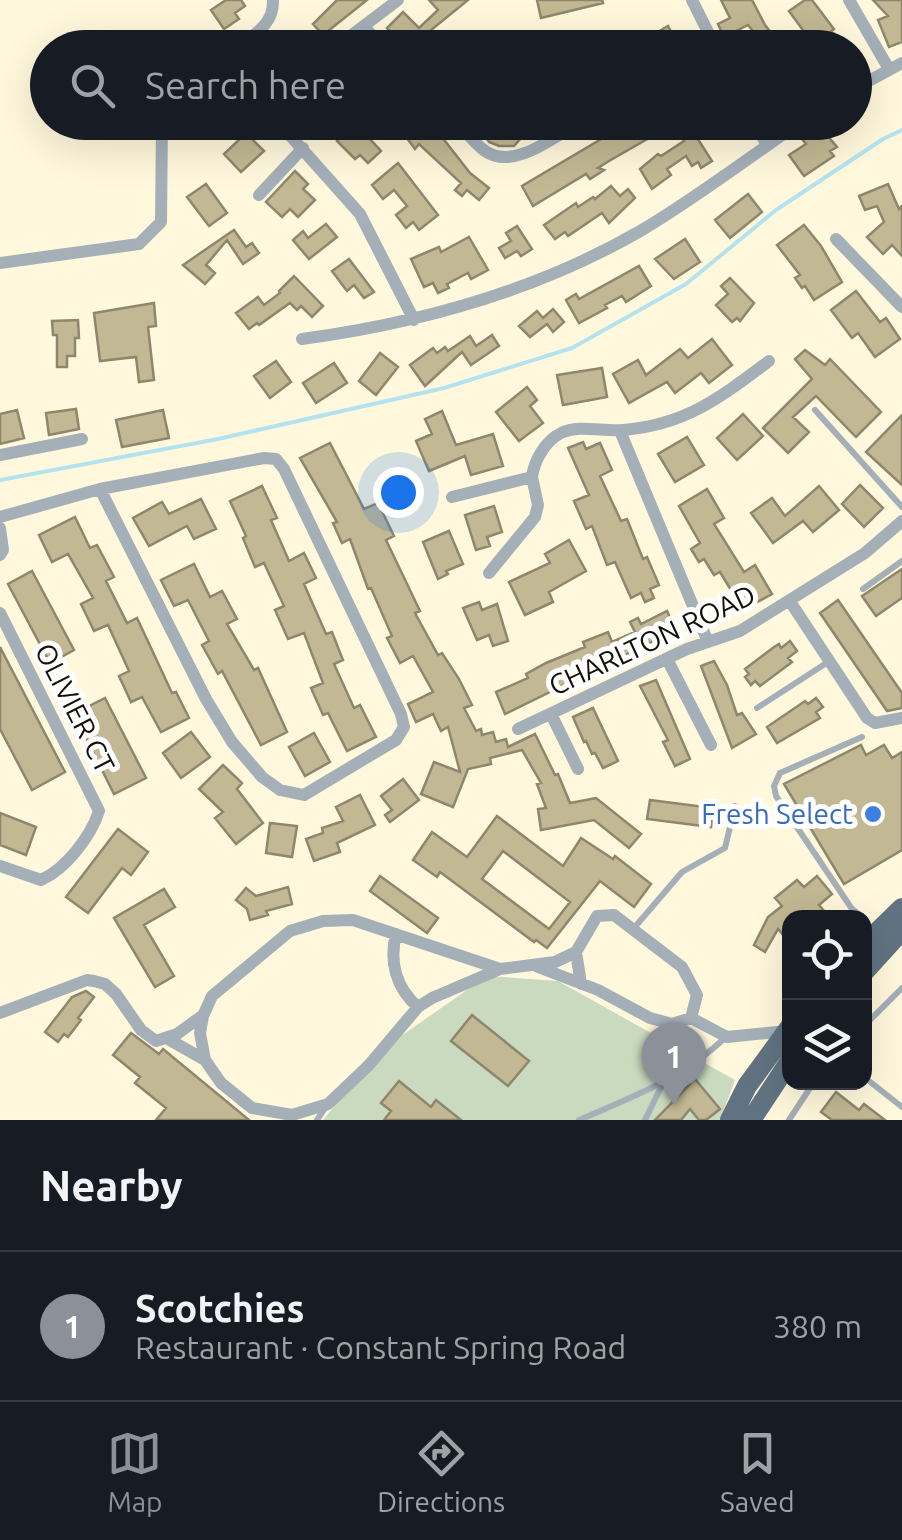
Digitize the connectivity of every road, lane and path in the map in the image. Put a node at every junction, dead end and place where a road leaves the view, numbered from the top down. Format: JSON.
{"nodes":[{"id":1,"x":273,"y":0,"type":"edge"},
{"id":2,"x":398,"y":0,"type":"edge"},
{"id":3,"x":692,"y":0,"type":"edge"},
{"id":4,"x":849,"y":0,"type":"edge"},
{"id":5,"x":364,"y":27,"type":"junction"},
{"id":6,"x":260,"y":30,"type":"edge"},
{"id":7,"x":360,"y":30,"type":"edge"},
{"id":8,"x":367,"y":30,"type":"edge"},
{"id":9,"x":707,"y":30,"type":"edge"},
{"id":10,"x":870,"y":30,"type":"edge"},
{"id":11,"x":872,"y":33,"type":"edge"},
{"id":12,"x":895,"y":66,"type":"edge"},
{"id":13,"x":872,"y":79,"type":"edge"},
{"id":14,"x":162,"y":140,"type":"edge"},
{"id":15,"x":296,"y":140,"type":"edge"},
{"id":16,"x":474,"y":140,"type":"edge"},
{"id":17,"x":548,"y":140,"type":"edge"},
{"id":18,"x":764,"y":140,"type":"edge"},
{"id":19,"x":774,"y":140,"type":"edge"},
{"id":20,"x":767,"y":145,"type":"junction"},
{"id":21,"x":304,"y":148,"type":"junction"},
{"id":22,"x":259,"y":196,"type":"dead end"},
{"id":23,"x":836,"y":240,"type":"dead end"},
{"id":24,"x":0,"y":263,"type":"edge"},
{"id":25,"x":902,"y":307,"type":"edge"},
{"id":26,"x":414,"y":320,"type":"junction"},
{"id":27,"x":302,"y":339,"type":"dead end"},
{"id":28,"x":769,"y":361,"type":"dead end"},
{"id":29,"x":815,"y":410,"type":"dead end"},
{"id":30,"x":620,"y":431,"type":"junction"},
{"id":31,"x":82,"y":439,"type":"dead end"},
{"id":32,"x":0,"y":454,"type":"edge"},
{"id":33,"x":532,"y":478,"type":"junction"},
{"id":34,"x":100,"y":489,"type":"junction"},
{"id":35,"x":452,"y":497,"type":"dead end"},
{"id":36,"x":902,"y":507,"type":"edge"},
{"id":37,"x":0,"y":518,"type":"edge"},
{"id":38,"x":902,"y":521,"type":"edge"},
{"id":39,"x":0,"y":528,"type":"edge"},
{"id":40,"x":0,"y":555,"type":"edge"},
{"id":41,"x":902,"y":560,"type":"edge"},
{"id":42,"x":489,"y":573,"type":"dead end"},
{"id":43,"x":863,"y":589,"type":"dead end"},
{"id":44,"x":791,"y":603,"type":"junction"},
{"id":45,"x":0,"y":613,"type":"edge"},
{"id":46,"x":708,"y":642,"type":"junction"},
{"id":47,"x":666,"y":659,"type":"junction"},
{"id":48,"x":830,"y":661,"type":"junction"},
{"id":49,"x":757,"y":708,"type":"dead end"},
{"id":50,"x":551,"y":714,"type":"junction"},
{"id":51,"x":902,"y":718,"type":"edge"},
{"id":52,"x":518,"y":729,"type":"dead end"},
{"id":53,"x":862,"y":736,"type":"dead end"},
{"id":54,"x":711,"y":744,"type":"dead end"},
{"id":55,"x":578,"y":769,"type":"dead end"},
{"id":56,"x":735,"y":806,"type":"dead end"},
{"id":57,"x":0,"y":866,"type":"edge"},
{"id":58,"x":902,"y":908,"type":"edge"},
{"id":59,"x":634,"y":928,"type":"junction"},
{"id":60,"x":877,"y":930,"type":"edge"},
{"id":61,"x":396,"y":934,"type":"junction"},
{"id":62,"x":576,"y":952,"type":"junction"},
{"id":63,"x":536,"y":966,"type":"junction"},
{"id":64,"x":500,"y":969,"type":"junction"},
{"id":65,"x":582,"y":984,"type":"junction"},
{"id":66,"x":902,"y":988,"type":"edge"},
{"id":67,"x":418,"y":1007,"type":"junction"},
{"id":68,"x":0,"y":1013,"type":"edge"},
{"id":69,"x":202,"y":1016,"type":"junction"},
{"id":70,"x":692,"y":1018,"type":"junction"},
{"id":71,"x":872,"y":1018,"type":"edge"},
{"id":72,"x":782,"y":1031,"type":"edge"},
{"id":73,"x":727,"y":1037,"type":"junction"},
{"id":74,"x":168,"y":1039,"type":"junction"},
{"id":75,"x":782,"y":1039,"type":"edge"},
{"id":76,"x":205,"y":1060,"type":"junction"},
{"id":77,"x":782,"y":1073,"type":"edge"},
{"id":78,"x":872,"y":1083,"type":"edge"},
{"id":79,"x":661,"y":1086,"type":"junction"},
{"id":80,"x":809,"y":1090,"type":"edge"},
{"id":81,"x":328,"y":1104,"type":"junction"},
{"id":82,"x":902,"y":1106,"type":"edge"},
{"id":83,"x":317,"y":1120,"type":"edge"},
{"id":84,"x":579,"y":1120,"type":"edge"},
{"id":85,"x":645,"y":1120,"type":"edge"},
{"id":86,"x":730,"y":1120,"type":"edge"},
{"id":87,"x":751,"y":1120,"type":"edge"},
{"id":88,"x":790,"y":1120,"type":"edge"}],
"edges":[{"from":1,"to":6,"type":"street"},
{"from":2,"to":5,"type":"street"},
{"from":3,"to":9,"type":"street"},
{"from":4,"to":10,"type":"street"},
{"from":5,"to":7,"type":"street"},
{"from":5,"to":8,"type":"street"},
{"from":11,"to":12,"type":"street"},
{"from":12,"to":13,"type":"street"},
{"from":14,"to":24,"type":"street"},
{"from":15,"to":21,"type":"street"},
{"from":16,"to":17,"type":"street"},
{"from":18,"to":20,"type":"street"},
{"from":19,"to":20,"type":"street"},
{"from":20,"to":26,"type":"street"},
{"from":21,"to":22,"type":"street"},
{"from":21,"to":26,"type":"street"},
{"from":23,"to":25,"type":"street"},
{"from":26,"to":27,"type":"street"},
{"from":28,"to":30,"type":"street"},
{"from":29,"to":36,"type":"lane"},
{"from":30,"to":33,"type":"street"},
{"from":30,"to":46,"type":"street"},
{"from":31,"to":32,"type":"street"},
{"from":33,"to":35,"type":"street"},
{"from":33,"to":42,"type":"street"},
{"from":34,"to":34,"type":"street"},
{"from":34,"to":37,"type":"street"},
{"from":38,"to":44,"type":"street","name":"CHARLTON ROAD"},
{"from":39,"to":40,"type":"street"},
{"from":41,"to":43,"type":"lane"},
{"from":44,"to":46,"type":"street","name":"CHARLTON ROAD"},
{"from":44,"to":48,"type":"street"},
{"from":45,"to":57,"type":"street","name":"OLIVIER CT"},
{"from":46,"to":47,"type":"street","name":"CHARLTON ROAD"},
{"from":47,"to":50,"type":"street","name":"CHARLTON ROAD"},
{"from":47,"to":54,"type":"street"},
{"from":48,"to":49,"type":"lane"},
{"from":48,"to":51,"type":"street"},
{"from":50,"to":52,"type":"street","name":"CHARLTON ROAD"},
{"from":50,"to":55,"type":"street"},
{"from":53,"to":60,"type":"lane"},
{"from":56,"to":59,"type":"lane"},
{"from":58,"to":60,"type":"main road"},
{"from":59,"to":62,"type":"street"},
{"from":59,"to":70,"type":"street"},
{"from":61,"to":64,"type":"street"},
{"from":61,"to":67,"type":"street"},
{"from":61,"to":69,"type":"street"},
{"from":62,"to":63,"type":"street"},
{"from":62,"to":65,"type":"street"},
{"from":63,"to":64,"type":"street"},
{"from":63,"to":65,"type":"street"},
{"from":64,"to":67,"type":"street"},
{"from":65,"to":70,"type":"street"},
{"from":66,"to":71,"type":"lane"},
{"from":67,"to":81,"type":"street"},
{"from":68,"to":74,"type":"street"},
{"from":69,"to":74,"type":"street"},
{"from":69,"to":76,"type":"street"},
{"from":70,"to":73,"type":"street"},
{"from":72,"to":73,"type":"street"},
{"from":73,"to":79,"type":"lane"},
{"from":74,"to":76,"type":"street"},
{"from":75,"to":86,"type":"main road"},
{"from":76,"to":81,"type":"street"},
{"from":77,"to":87,"type":"main road"},
{"from":78,"to":82,"type":"lane"},
{"from":79,"to":84,"type":"lane"},
{"from":79,"to":85,"type":"lane"},
{"from":80,"to":88,"type":"lane"},
{"from":81,"to":83,"type":"lane"}]}
